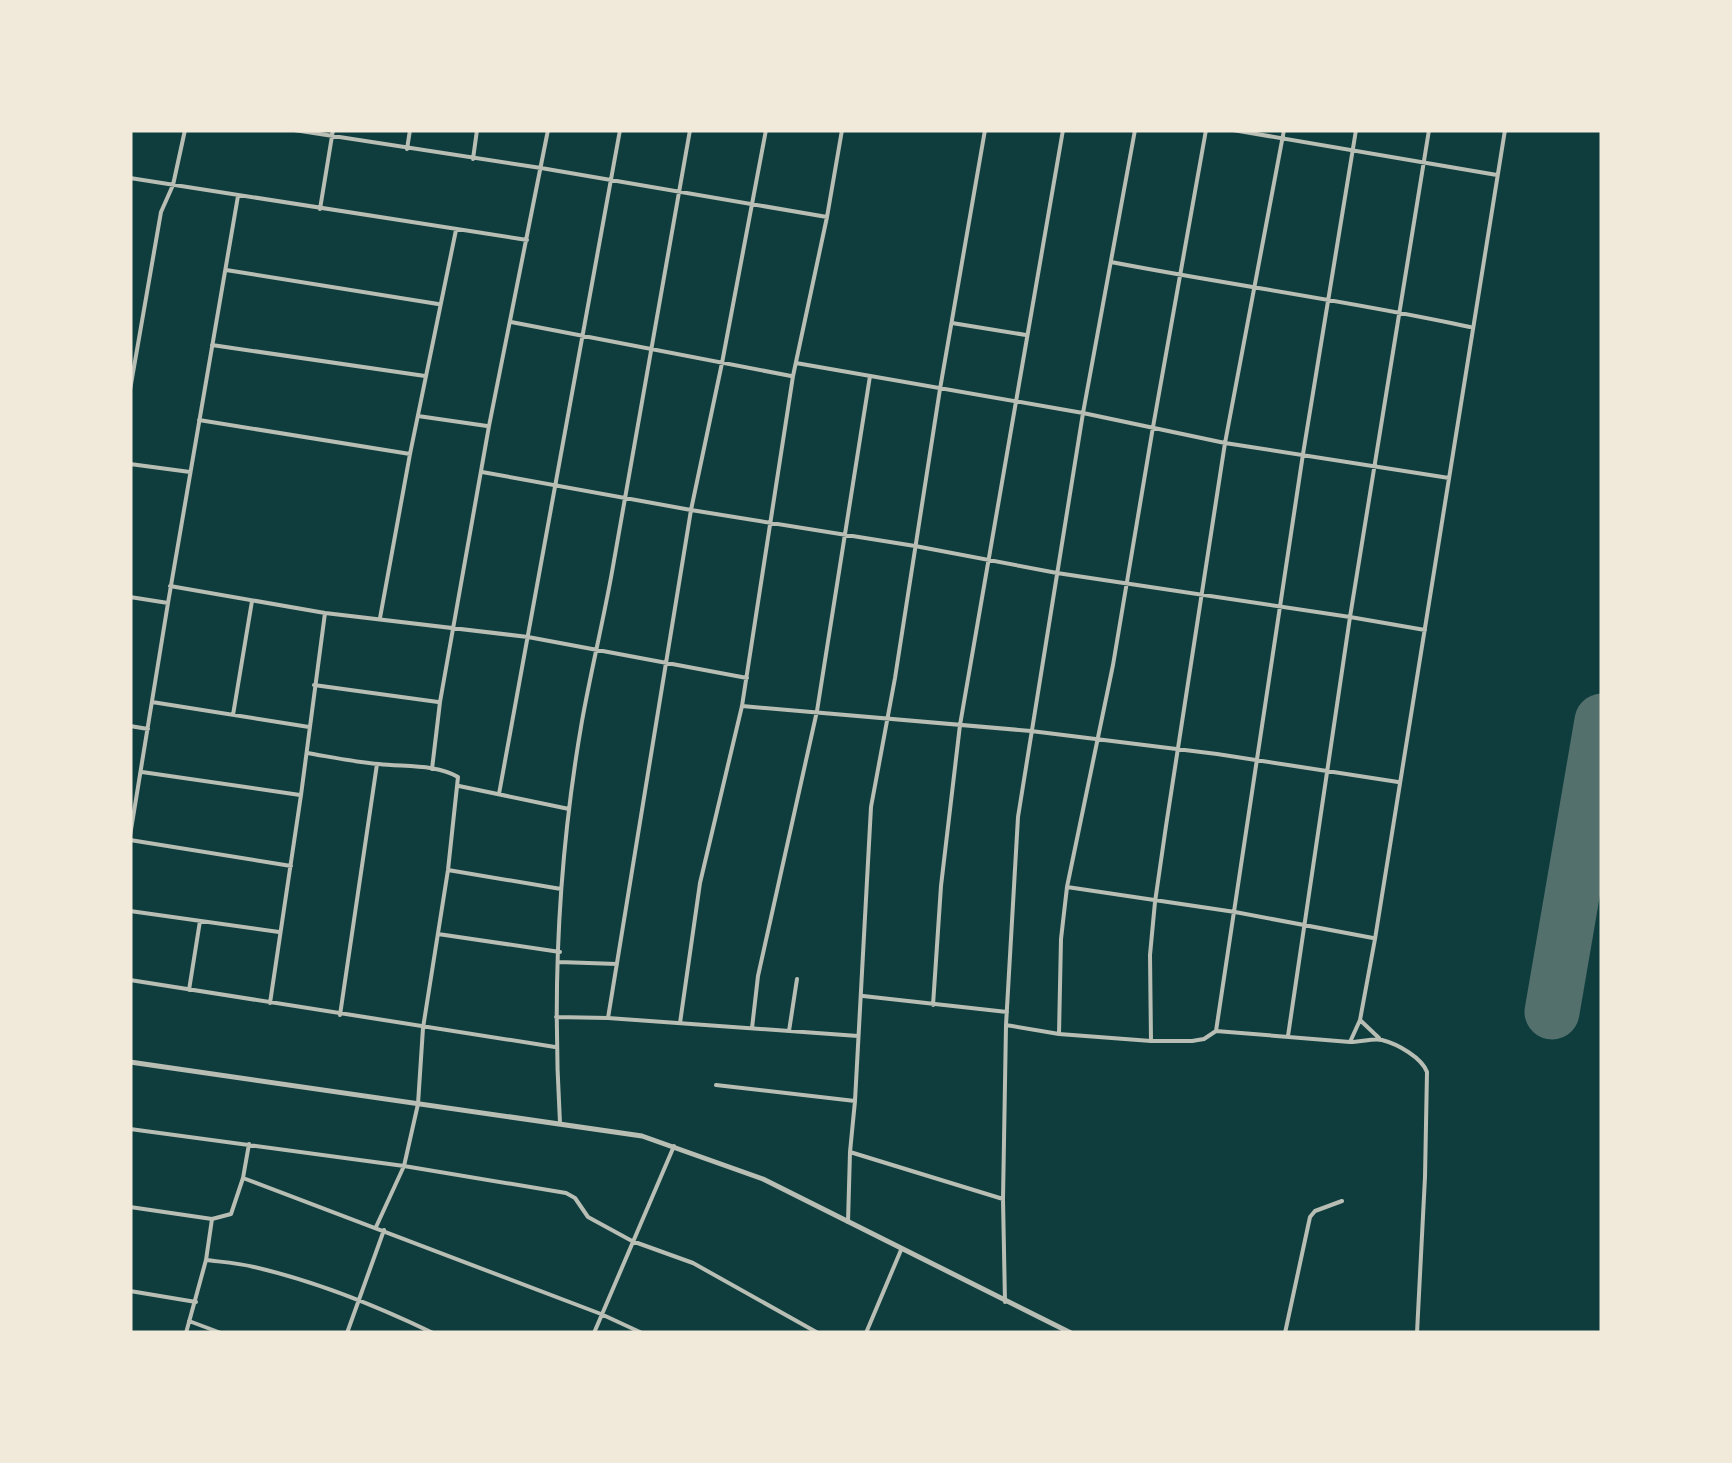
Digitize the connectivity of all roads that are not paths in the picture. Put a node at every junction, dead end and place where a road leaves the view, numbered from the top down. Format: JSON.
{"nodes":[{"id":1,"x":185,"y":130,"type":"edge"},
{"id":2,"x":294,"y":130,"type":"edge"},
{"id":3,"x":410,"y":130,"type":"edge"},
{"id":4,"x":477,"y":130,"type":"edge"},
{"id":5,"x":548,"y":130,"type":"edge"},
{"id":6,"x":620,"y":130,"type":"edge"},
{"id":7,"x":690,"y":130,"type":"edge"},
{"id":8,"x":766,"y":130,"type":"edge"},
{"id":9,"x":842,"y":130,"type":"edge"},
{"id":10,"x":985,"y":130,"type":"edge"},
{"id":11,"x":1063,"y":130,"type":"edge"},
{"id":12,"x":1134,"y":130,"type":"edge"},
{"id":13,"x":1206,"y":130,"type":"edge"},
{"id":14,"x":1233,"y":130,"type":"edge"},
{"id":15,"x":1284,"y":130,"type":"edge"},
{"id":16,"x":1356,"y":130,"type":"edge"},
{"id":17,"x":1429,"y":130,"type":"edge"},
{"id":18,"x":1505,"y":130,"type":"edge"},
{"id":19,"x":333,"y":133,"type":"edge"},
{"id":20,"x":1282,"y":138,"type":"junction"},
{"id":21,"x":407,"y":148,"type":"junction"},
{"id":22,"x":1353,"y":150,"type":"junction"},
{"id":23,"x":473,"y":159,"type":"junction"},
{"id":24,"x":1424,"y":162,"type":"junction"},
{"id":25,"x":540,"y":168,"type":"junction"},
{"id":26,"x":1498,"y":175,"type":"junction"},
{"id":27,"x":130,"y":178,"type":"edge"},
{"id":28,"x":610,"y":181,"type":"junction"},
{"id":29,"x":173,"y":184,"type":"junction"},
{"id":30,"x":679,"y":193,"type":"junction"},
{"id":31,"x":238,"y":196,"type":"junction"},
{"id":32,"x":753,"y":205,"type":"junction"},
{"id":33,"x":320,"y":208,"type":"junction"},
{"id":34,"x":827,"y":217,"type":"junction"},
{"id":35,"x":456,"y":230,"type":"junction"},
{"id":36,"x":527,"y":240,"type":"junction"},
{"id":37,"x":1110,"y":262,"type":"junction"},
{"id":38,"x":226,"y":270,"type":"junction"},
{"id":39,"x":1181,"y":276,"type":"junction"},
{"id":40,"x":1254,"y":289,"type":"junction"},
{"id":41,"x":1328,"y":299,"type":"junction"},
{"id":42,"x":440,"y":304,"type":"junction"},
{"id":43,"x":1399,"y":312,"type":"junction"},
{"id":44,"x":510,"y":322,"type":"junction"},
{"id":45,"x":952,"y":323,"type":"junction"},
{"id":46,"x":1472,"y":327,"type":"junction"},
{"id":47,"x":581,"y":336,"type":"junction"},
{"id":48,"x":1027,"y":336,"type":"junction"},
{"id":49,"x":212,"y":344,"type":"junction"},
{"id":50,"x":651,"y":349,"type":"junction"},
{"id":51,"x":722,"y":363,"type":"junction"},
{"id":52,"x":796,"y":363,"type":"junction"},
{"id":53,"x":426,"y":376,"type":"junction"},
{"id":54,"x":793,"y":376,"type":"junction"},
{"id":55,"x":870,"y":376,"type":"junction"},
{"id":56,"x":940,"y":389,"type":"junction"},
{"id":57,"x":130,"y":390,"type":"edge"},
{"id":58,"x":1016,"y":402,"type":"junction"},
{"id":59,"x":1083,"y":414,"type":"junction"},
{"id":60,"x":418,"y":416,"type":"junction"},
{"id":61,"x":200,"y":420,"type":"junction"},
{"id":62,"x":489,"y":426,"type":"junction"},
{"id":63,"x":1152,"y":427,"type":"junction"},
{"id":64,"x":1225,"y":443,"type":"junction"},
{"id":65,"x":410,"y":454,"type":"junction"},
{"id":66,"x":1303,"y":454,"type":"junction"},
{"id":67,"x":130,"y":464,"type":"edge"},
{"id":68,"x":1375,"y":467,"type":"junction"},
{"id":69,"x":190,"y":472,"type":"junction"},
{"id":70,"x":482,"y":472,"type":"junction"},
{"id":71,"x":1449,"y":478,"type":"junction"},
{"id":72,"x":555,"y":486,"type":"junction"},
{"id":73,"x":625,"y":498,"type":"junction"},
{"id":74,"x":691,"y":510,"type":"junction"},
{"id":75,"x":772,"y":522,"type":"junction"},
{"id":76,"x":845,"y":534,"type":"junction"},
{"id":77,"x":915,"y":546,"type":"junction"},
{"id":78,"x":988,"y":560,"type":"junction"},
{"id":79,"x":1057,"y":572,"type":"junction"},
{"id":80,"x":1128,"y":584,"type":"junction"},
{"id":81,"x":170,"y":586,"type":"junction"},
{"id":82,"x":1201,"y":594,"type":"junction"},
{"id":83,"x":130,"y":596,"type":"edge"},
{"id":84,"x":252,"y":601,"type":"junction"},
{"id":85,"x":168,"y":603,"type":"junction"},
{"id":86,"x":1280,"y":608,"type":"junction"},
{"id":87,"x":325,"y":613,"type":"junction"},
{"id":88,"x":1350,"y":617,"type":"junction"},
{"id":89,"x":380,"y":619,"type":"junction"},
{"id":90,"x":454,"y":627,"type":"junction"},
{"id":91,"x":1425,"y":630,"type":"junction"},
{"id":92,"x":528,"y":636,"type":"junction"},
{"id":93,"x":596,"y":650,"type":"junction"},
{"id":94,"x":665,"y":662,"type":"junction"},
{"id":95,"x":746,"y":678,"type":"junction"},
{"id":96,"x":314,"y":685,"type":"junction"},
{"id":97,"x":152,"y":702,"type":"junction"},
{"id":98,"x":440,"y":702,"type":"junction"},
{"id":99,"x":742,"y":706,"type":"junction"},
{"id":100,"x":817,"y":711,"type":"junction"},
{"id":101,"x":232,"y":716,"type":"junction"},
{"id":102,"x":888,"y":720,"type":"junction"},
{"id":103,"x":960,"y":724,"type":"junction"},
{"id":104,"x":130,"y":726,"type":"edge"},
{"id":105,"x":309,"y":727,"type":"junction"},
{"id":106,"x":148,"y":729,"type":"junction"},
{"id":107,"x":1031,"y":731,"type":"junction"},
{"id":108,"x":1098,"y":739,"type":"junction"},
{"id":109,"x":1179,"y":751,"type":"junction"},
{"id":110,"x":307,"y":753,"type":"junction"},
{"id":111,"x":1256,"y":760,"type":"junction"},
{"id":112,"x":377,"y":764,"type":"junction"},
{"id":113,"x":432,"y":769,"type":"junction"},
{"id":114,"x":142,"y":772,"type":"junction"},
{"id":115,"x":1329,"y":772,"type":"junction"},
{"id":116,"x":1400,"y":782,"type":"junction"},
{"id":117,"x":458,"y":786,"type":"junction"},
{"id":118,"x":499,"y":794,"type":"junction"},
{"id":119,"x":301,"y":795,"type":"junction"},
{"id":120,"x":570,"y":810,"type":"junction"},
{"id":121,"x":130,"y":838,"type":"edge"},
{"id":122,"x":291,"y":866,"type":"junction"},
{"id":123,"x":448,"y":870,"type":"junction"},
{"id":124,"x":1068,"y":887,"type":"junction"},
{"id":125,"x":562,"y":889,"type":"junction"},
{"id":126,"x":1155,"y":902,"type":"junction"},
{"id":127,"x":130,"y":911,"type":"edge"},
{"id":128,"x":1235,"y":912,"type":"junction"},
{"id":129,"x":200,"y":921,"type":"junction"},
{"id":130,"x":1304,"y":926,"type":"junction"},
{"id":131,"x":281,"y":932,"type":"junction"},
{"id":132,"x":438,"y":934,"type":"junction"},
{"id":133,"x":1375,"y":939,"type":"junction"},
{"id":134,"x":560,"y":952,"type":"junction"},
{"id":135,"x":559,"y":962,"type":"junction"},
{"id":136,"x":617,"y":964,"type":"junction"},
{"id":137,"x":797,"y":979,"type":"dead end"},
{"id":138,"x":130,"y":980,"type":"edge"},
{"id":139,"x":188,"y":991,"type":"junction"},
{"id":140,"x":861,"y":996,"type":"junction"},
{"id":141,"x":270,"y":1003,"type":"junction"},
{"id":142,"x":933,"y":1004,"type":"junction"},
{"id":143,"x":1007,"y":1012,"type":"junction"},
{"id":144,"x":340,"y":1015,"type":"junction"},
{"id":145,"x":556,"y":1017,"type":"junction"},
{"id":146,"x":608,"y":1018,"type":"junction"},
{"id":147,"x":1360,"y":1020,"type":"junction"},
{"id":148,"x":680,"y":1023,"type":"junction"},
{"id":149,"x":1006,"y":1025,"type":"junction"},
{"id":150,"x":424,"y":1028,"type":"junction"},
{"id":151,"x":752,"y":1028,"type":"junction"},
{"id":152,"x":789,"y":1031,"type":"junction"},
{"id":153,"x":1216,"y":1031,"type":"junction"},
{"id":154,"x":1059,"y":1034,"type":"junction"},
{"id":155,"x":858,"y":1036,"type":"junction"},
{"id":156,"x":1288,"y":1036,"type":"junction"},
{"id":157,"x":1380,"y":1039,"type":"junction"},
{"id":158,"x":1152,"y":1041,"type":"junction"},
{"id":159,"x":1350,"y":1042,"type":"junction"},
{"id":160,"x":556,"y":1047,"type":"junction"},
{"id":161,"x":130,"y":1062,"type":"edge"},
{"id":162,"x":716,"y":1085,"type":"dead end"},
{"id":163,"x":855,"y":1101,"type":"junction"},
{"id":164,"x":418,"y":1104,"type":"junction"},
{"id":165,"x":560,"y":1123,"type":"junction"},
{"id":166,"x":130,"y":1128,"type":"edge"},
{"id":167,"x":248,"y":1144,"type":"junction"},
{"id":168,"x":674,"y":1146,"type":"junction"},
{"id":169,"x":850,"y":1152,"type":"junction"},
{"id":170,"x":404,"y":1166,"type":"junction"},
{"id":171,"x":243,"y":1178,"type":"junction"},
{"id":172,"x":1002,"y":1199,"type":"junction"},
{"id":173,"x":1342,"y":1201,"type":"dead end"},
{"id":174,"x":130,"y":1207,"type":"edge"},
{"id":175,"x":212,"y":1219,"type":"junction"},
{"id":176,"x":848,"y":1222,"type":"junction"},
{"id":177,"x":376,"y":1227,"type":"junction"},
{"id":178,"x":384,"y":1230,"type":"junction"},
{"id":179,"x":632,"y":1241,"type":"junction"},
{"id":180,"x":902,"y":1248,"type":"junction"},
{"id":181,"x":206,"y":1260,"type":"junction"},
{"id":182,"x":130,"y":1291,"type":"edge"},
{"id":183,"x":358,"y":1301,"type":"junction"},
{"id":184,"x":196,"y":1302,"type":"junction"},
{"id":185,"x":1005,"y":1302,"type":"junction"},
{"id":186,"x":602,"y":1314,"type":"junction"},
{"id":187,"x":189,"y":1322,"type":"junction"},
{"id":188,"x":186,"y":1333,"type":"edge"},
{"id":189,"x":221,"y":1333,"type":"edge"},
{"id":190,"x":347,"y":1333,"type":"edge"},
{"id":191,"x":433,"y":1333,"type":"edge"},
{"id":192,"x":594,"y":1333,"type":"edge"},
{"id":193,"x":642,"y":1333,"type":"edge"},
{"id":194,"x":818,"y":1333,"type":"edge"},
{"id":195,"x":866,"y":1333,"type":"edge"},
{"id":196,"x":1070,"y":1333,"type":"edge"},
{"id":197,"x":1286,"y":1333,"type":"edge"},
{"id":198,"x":1416,"y":1333,"type":"edge"}],
"edges":[{"from":1,"to":29,"type":"street"},
{"from":2,"to":19,"type":"street"},
{"from":3,"to":21,"type":"street"},
{"from":4,"to":23,"type":"street"},
{"from":5,"to":25,"type":"street"},
{"from":6,"to":28,"type":"street"},
{"from":7,"to":30,"type":"street"},
{"from":8,"to":32,"type":"street"},
{"from":9,"to":34,"type":"street"},
{"from":10,"to":45,"type":"street"},
{"from":11,"to":48,"type":"street"},
{"from":12,"to":37,"type":"street"},
{"from":13,"to":39,"type":"street"},
{"from":14,"to":20,"type":"street"},
{"from":15,"to":20,"type":"street"},
{"from":16,"to":22,"type":"street"},
{"from":17,"to":24,"type":"street"},
{"from":18,"to":26,"type":"street"},
{"from":19,"to":21,"type":"street"},
{"from":19,"to":33,"type":"street"},
{"from":20,"to":22,"type":"street"},
{"from":20,"to":40,"type":"street"},
{"from":21,"to":23,"type":"street"},
{"from":22,"to":24,"type":"street"},
{"from":22,"to":41,"type":"street"},
{"from":23,"to":25,"type":"street"},
{"from":24,"to":26,"type":"street"},
{"from":24,"to":43,"type":"street"},
{"from":25,"to":28,"type":"street"},
{"from":25,"to":36,"type":"street"},
{"from":26,"to":46,"type":"street"},
{"from":27,"to":29,"type":"street"},
{"from":28,"to":30,"type":"street"},
{"from":28,"to":47,"type":"street"},
{"from":29,"to":31,"type":"street"},
{"from":29,"to":57,"type":"street"},
{"from":30,"to":32,"type":"street"},
{"from":30,"to":50,"type":"street"},
{"from":31,"to":33,"type":"street"},
{"from":31,"to":38,"type":"street"},
{"from":32,"to":34,"type":"street"},
{"from":32,"to":51,"type":"street"},
{"from":33,"to":35,"type":"street"},
{"from":34,"to":52,"type":"street"},
{"from":35,"to":36,"type":"street"},
{"from":35,"to":42,"type":"street"},
{"from":36,"to":44,"type":"street"},
{"from":37,"to":39,"type":"street"},
{"from":37,"to":59,"type":"street"},
{"from":38,"to":42,"type":"street"},
{"from":38,"to":49,"type":"street"},
{"from":39,"to":40,"type":"street"},
{"from":39,"to":63,"type":"street"},
{"from":40,"to":41,"type":"street"},
{"from":40,"to":64,"type":"street"},
{"from":41,"to":43,"type":"street"},
{"from":41,"to":66,"type":"street"},
{"from":42,"to":53,"type":"street"},
{"from":43,"to":46,"type":"street"},
{"from":43,"to":68,"type":"street"},
{"from":44,"to":47,"type":"street"},
{"from":44,"to":62,"type":"street"},
{"from":45,"to":48,"type":"street"},
{"from":45,"to":56,"type":"street"},
{"from":46,"to":71,"type":"street"},
{"from":47,"to":50,"type":"street"},
{"from":47,"to":72,"type":"street"},
{"from":48,"to":58,"type":"street"},
{"from":49,"to":53,"type":"street"},
{"from":49,"to":61,"type":"street"},
{"from":50,"to":51,"type":"street"},
{"from":50,"to":73,"type":"street"},
{"from":51,"to":54,"type":"street"},
{"from":51,"to":74,"type":"street"},
{"from":52,"to":54,"type":"street"},
{"from":52,"to":55,"type":"street"},
{"from":53,"to":60,"type":"street"},
{"from":54,"to":75,"type":"street"},
{"from":55,"to":56,"type":"street"},
{"from":55,"to":76,"type":"street"},
{"from":56,"to":58,"type":"street"},
{"from":56,"to":77,"type":"street"},
{"from":58,"to":59,"type":"street"},
{"from":58,"to":78,"type":"street"},
{"from":59,"to":63,"type":"street"},
{"from":59,"to":79,"type":"street"},
{"from":60,"to":62,"type":"street"},
{"from":60,"to":65,"type":"street"},
{"from":61,"to":65,"type":"street"},
{"from":61,"to":69,"type":"street"},
{"from":62,"to":70,"type":"street"},
{"from":63,"to":64,"type":"street"},
{"from":63,"to":80,"type":"street"},
{"from":64,"to":66,"type":"street"},
{"from":64,"to":82,"type":"street"},
{"from":65,"to":89,"type":"street"},
{"from":66,"to":68,"type":"street"},
{"from":66,"to":86,"type":"street"},
{"from":67,"to":69,"type":"street"},
{"from":68,"to":71,"type":"street"},
{"from":68,"to":88,"type":"street"},
{"from":69,"to":81,"type":"street"},
{"from":70,"to":72,"type":"street"},
{"from":70,"to":90,"type":"street"},
{"from":71,"to":91,"type":"street"},
{"from":72,"to":73,"type":"street"},
{"from":72,"to":92,"type":"street"},
{"from":73,"to":74,"type":"street"},
{"from":73,"to":93,"type":"street"},
{"from":74,"to":75,"type":"street"},
{"from":74,"to":94,"type":"street"},
{"from":75,"to":76,"type":"street"},
{"from":75,"to":95,"type":"street"},
{"from":76,"to":77,"type":"street"},
{"from":76,"to":100,"type":"street"},
{"from":77,"to":78,"type":"street"},
{"from":77,"to":102,"type":"street"},
{"from":78,"to":79,"type":"street"},
{"from":78,"to":103,"type":"street"},
{"from":79,"to":80,"type":"street"},
{"from":79,"to":107,"type":"street"},
{"from":80,"to":82,"type":"street"},
{"from":80,"to":108,"type":"street"},
{"from":81,"to":84,"type":"street"},
{"from":81,"to":85,"type":"street"},
{"from":82,"to":86,"type":"street"},
{"from":82,"to":109,"type":"street"},
{"from":83,"to":85,"type":"street"},
{"from":84,"to":87,"type":"street"},
{"from":84,"to":101,"type":"street"},
{"from":85,"to":97,"type":"street"},
{"from":86,"to":88,"type":"street"},
{"from":86,"to":111,"type":"street"},
{"from":87,"to":89,"type":"street"},
{"from":87,"to":96,"type":"street"},
{"from":88,"to":91,"type":"street"},
{"from":88,"to":115,"type":"street"},
{"from":89,"to":90,"type":"street"},
{"from":90,"to":92,"type":"street"},
{"from":90,"to":98,"type":"street"},
{"from":91,"to":116,"type":"street"},
{"from":92,"to":93,"type":"street"},
{"from":92,"to":118,"type":"street"},
{"from":93,"to":94,"type":"street"},
{"from":93,"to":120,"type":"street"},
{"from":94,"to":95,"type":"street"},
{"from":94,"to":136,"type":"street"},
{"from":95,"to":99,"type":"street"},
{"from":96,"to":98,"type":"street"},
{"from":96,"to":105,"type":"street"},
{"from":97,"to":101,"type":"street"},
{"from":97,"to":106,"type":"street"},
{"from":98,"to":113,"type":"street"},
{"from":99,"to":100,"type":"street"},
{"from":99,"to":148,"type":"street"},
{"from":100,"to":102,"type":"street"},
{"from":100,"to":151,"type":"street"},
{"from":101,"to":105,"type":"street"},
{"from":102,"to":103,"type":"street"},
{"from":102,"to":140,"type":"street"},
{"from":103,"to":107,"type":"street"},
{"from":103,"to":142,"type":"street"},
{"from":104,"to":106,"type":"street"},
{"from":105,"to":110,"type":"street"},
{"from":106,"to":114,"type":"street"},
{"from":107,"to":108,"type":"street"},
{"from":107,"to":143,"type":"street"},
{"from":108,"to":109,"type":"street"},
{"from":108,"to":124,"type":"street"},
{"from":109,"to":111,"type":"street"},
{"from":109,"to":126,"type":"street"},
{"from":110,"to":112,"type":"street"},
{"from":110,"to":119,"type":"street"},
{"from":111,"to":115,"type":"street"},
{"from":111,"to":128,"type":"street"},
{"from":112,"to":113,"type":"street"},
{"from":112,"to":144,"type":"street"},
{"from":113,"to":117,"type":"street"},
{"from":114,"to":119,"type":"street"},
{"from":114,"to":121,"type":"street"},
{"from":115,"to":116,"type":"street"},
{"from":115,"to":130,"type":"street"},
{"from":116,"to":133,"type":"street"},
{"from":117,"to":118,"type":"street"},
{"from":117,"to":123,"type":"street"},
{"from":118,"to":120,"type":"street"},
{"from":119,"to":122,"type":"street"},
{"from":120,"to":125,"type":"street"},
{"from":121,"to":122,"type":"street"},
{"from":122,"to":131,"type":"street"},
{"from":123,"to":125,"type":"street"},
{"from":123,"to":132,"type":"street"},
{"from":124,"to":126,"type":"street"},
{"from":124,"to":154,"type":"street"},
{"from":125,"to":134,"type":"street"},
{"from":126,"to":128,"type":"street"},
{"from":126,"to":158,"type":"street"},
{"from":127,"to":129,"type":"street"},
{"from":128,"to":130,"type":"street"},
{"from":128,"to":153,"type":"street"},
{"from":129,"to":131,"type":"street"},
{"from":129,"to":139,"type":"street"},
{"from":130,"to":133,"type":"street"},
{"from":130,"to":156,"type":"street"},
{"from":131,"to":141,"type":"street"},
{"from":132,"to":134,"type":"street"},
{"from":132,"to":150,"type":"street"},
{"from":133,"to":147,"type":"street"},
{"from":134,"to":135,"type":"street"},
{"from":135,"to":136,"type":"street"},
{"from":135,"to":145,"type":"street"},
{"from":136,"to":146,"type":"street"},
{"from":137,"to":152,"type":"street"},
{"from":138,"to":139,"type":"street"},
{"from":139,"to":141,"type":"street"},
{"from":140,"to":142,"type":"street"},
{"from":140,"to":155,"type":"street"},
{"from":141,"to":144,"type":"street"},
{"from":142,"to":143,"type":"street"},
{"from":143,"to":149,"type":"street"},
{"from":144,"to":150,"type":"street"},
{"from":145,"to":146,"type":"street"},
{"from":145,"to":160,"type":"street"},
{"from":146,"to":148,"type":"street"},
{"from":147,"to":157,"type":"street"},
{"from":147,"to":159,"type":"street"},
{"from":148,"to":151,"type":"street"},
{"from":149,"to":154,"type":"street"},
{"from":149,"to":172,"type":"street"},
{"from":150,"to":160,"type":"street"},
{"from":150,"to":164,"type":"street"},
{"from":151,"to":152,"type":"street"},
{"from":152,"to":155,"type":"street"},
{"from":153,"to":156,"type":"street"},
{"from":153,"to":158,"type":"street"},
{"from":154,"to":158,"type":"street"},
{"from":155,"to":163,"type":"street"},
{"from":156,"to":159,"type":"street"},
{"from":157,"to":159,"type":"street"},
{"from":157,"to":198,"type":"street"},
{"from":160,"to":165,"type":"street"},
{"from":161,"to":164,"type":"street"},
{"from":162,"to":163,"type":"street"},
{"from":163,"to":169,"type":"street"},
{"from":164,"to":165,"type":"street"},
{"from":164,"to":170,"type":"street"},
{"from":165,"to":168,"type":"street"},
{"from":166,"to":167,"type":"street"},
{"from":167,"to":170,"type":"street"},
{"from":167,"to":171,"type":"street"},
{"from":168,"to":176,"type":"street"},
{"from":168,"to":179,"type":"street"},
{"from":169,"to":172,"type":"street"},
{"from":169,"to":176,"type":"street"},
{"from":170,"to":177,"type":"street"},
{"from":170,"to":179,"type":"street"},
{"from":171,"to":175,"type":"street"},
{"from":171,"to":177,"type":"street"},
{"from":172,"to":185,"type":"street"},
{"from":173,"to":197,"type":"street"},
{"from":174,"to":175,"type":"street"},
{"from":175,"to":181,"type":"street"},
{"from":176,"to":180,"type":"street"},
{"from":177,"to":178,"type":"street"},
{"from":178,"to":183,"type":"street"},
{"from":178,"to":186,"type":"street"},
{"from":179,"to":186,"type":"street"},
{"from":179,"to":194,"type":"street"},
{"from":180,"to":185,"type":"street"},
{"from":180,"to":195,"type":"street"},
{"from":181,"to":183,"type":"street"},
{"from":181,"to":184,"type":"street"},
{"from":182,"to":184,"type":"street"},
{"from":183,"to":190,"type":"street"},
{"from":183,"to":191,"type":"street"},
{"from":184,"to":187,"type":"street"},
{"from":185,"to":196,"type":"street"},
{"from":186,"to":192,"type":"street"},
{"from":186,"to":193,"type":"street"},
{"from":187,"to":188,"type":"street"},
{"from":187,"to":189,"type":"street"}]}
